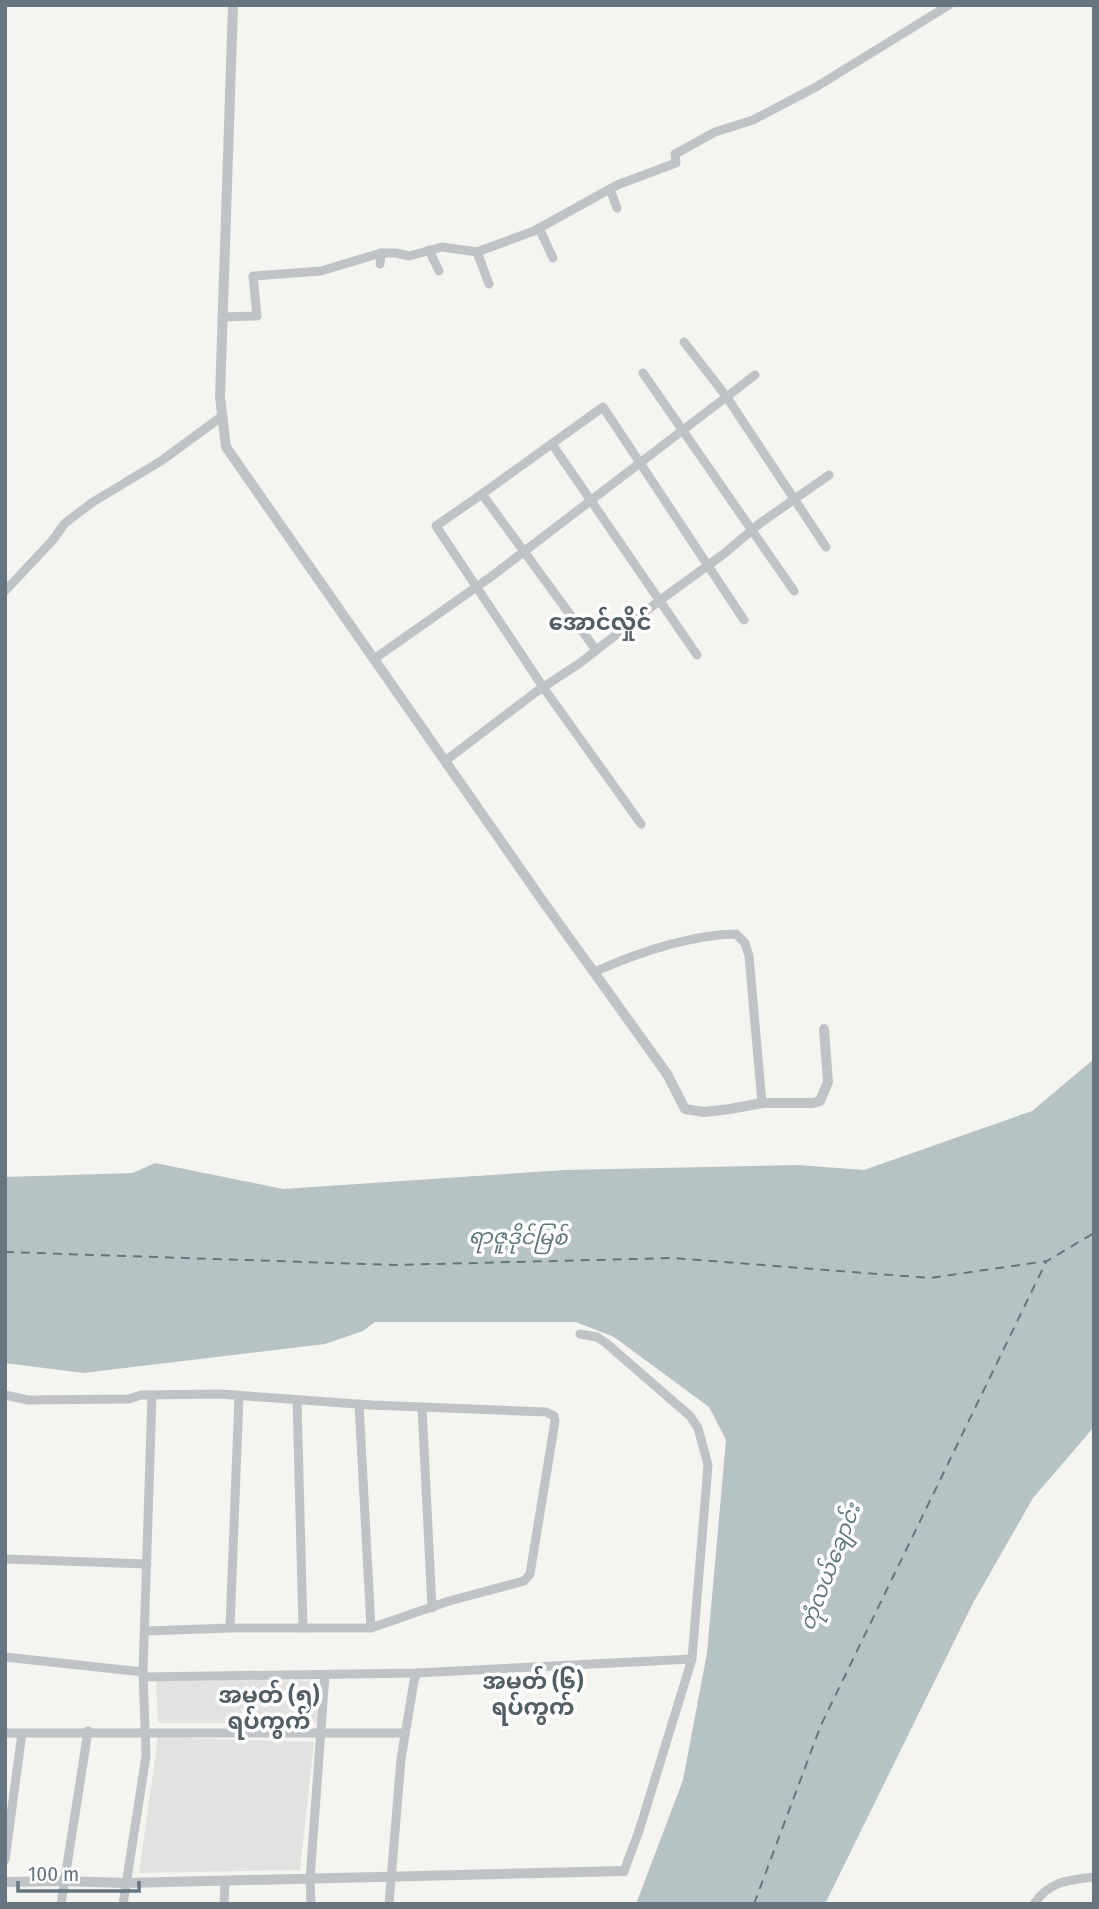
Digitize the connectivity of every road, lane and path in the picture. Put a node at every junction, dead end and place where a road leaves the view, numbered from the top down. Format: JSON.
{"nodes":[{"id":1,"x":233,"y":5,"type":"edge"},
{"id":2,"x":949,"y":5,"type":"edge"},
{"id":3,"x":610,"y":189,"type":"junction"},
{"id":4,"x":617,"y":208,"type":"dead end"},
{"id":5,"x":539,"y":228,"type":"junction"},
{"id":6,"x":429,"y":250,"type":"junction"},
{"id":7,"x":477,"y":252,"type":"junction"},
{"id":8,"x":381,"y":253,"type":"junction"},
{"id":9,"x":553,"y":258,"type":"dead end"},
{"id":10,"x":380,"y":264,"type":"dead end"},
{"id":11,"x":439,"y":271,"type":"dead end"},
{"id":12,"x":488,"y":284,"type":"dead end"},
{"id":13,"x":222,"y":317,"type":"junction"},
{"id":14,"x":684,"y":342,"type":"dead end"},
{"id":15,"x":643,"y":373,"type":"dead end"},
{"id":16,"x":755,"y":375,"type":"dead end"},
{"id":17,"x":726,"y":396,"type":"junction"},
{"id":18,"x":221,"y":417,"type":"junction"},
{"id":19,"x":681,"y":431,"type":"junction"},
{"id":20,"x":552,"y":444,"type":"junction"},
{"id":21,"x":640,"y":463,"type":"junction"},
{"id":22,"x":828,"y":475,"type":"dead end"},
{"id":23,"x":482,"y":494,"type":"junction"},
{"id":24,"x":795,"y":498,"type":"junction"},
{"id":25,"x":590,"y":501,"type":"junction"},
{"id":26,"x":751,"y":531,"type":"junction"},
{"id":27,"x":826,"y":547,"type":"dead end"},
{"id":28,"x":523,"y":552,"type":"junction"},
{"id":29,"x":708,"y":565,"type":"junction"},
{"id":30,"x":477,"y":587,"type":"junction"},
{"id":31,"x":5,"y":591,"type":"edge"},
{"id":32,"x":794,"y":591,"type":"dead end"},
{"id":33,"x":659,"y":601,"type":"junction"},
{"id":34,"x":744,"y":620,"type":"dead end"},
{"id":35,"x":596,"y":650,"type":"junction"},
{"id":36,"x":697,"y":655,"type":"dead end"},
{"id":37,"x":374,"y":659,"type":"junction"},
{"id":38,"x":543,"y":687,"type":"junction"},
{"id":39,"x":445,"y":761,"type":"junction"},
{"id":40,"x":641,"y":824,"type":"dead end"},
{"id":41,"x":594,"y":972,"type":"junction"},
{"id":42,"x":824,"y":1029,"type":"dead end"},
{"id":43,"x":762,"y":1103,"type":"junction"},
{"id":44,"x":580,"y":1334,"type":"dead end"},
{"id":45,"x":5,"y":1395,"type":"edge"},
{"id":46,"x":152,"y":1396,"type":"junction"},
{"id":47,"x":239,"y":1396,"type":"junction"},
{"id":48,"x":297,"y":1400,"type":"junction"},
{"id":49,"x":359,"y":1404,"type":"junction"},
{"id":50,"x":422,"y":1407,"type":"junction"},
{"id":51,"x":5,"y":1559,"type":"edge"},
{"id":52,"x":148,"y":1564,"type":"junction"},
{"id":53,"x":432,"y":1608,"type":"junction"},
{"id":54,"x":230,"y":1628,"type":"junction"},
{"id":55,"x":303,"y":1628,"type":"junction"},
{"id":56,"x":370,"y":1628,"type":"junction"},
{"id":57,"x":146,"y":1631,"type":"junction"},
{"id":58,"x":5,"y":1657,"type":"edge"},
{"id":59,"x":692,"y":1659,"type":"junction"},
{"id":60,"x":417,"y":1673,"type":"junction"},
{"id":61,"x":144,"y":1675,"type":"junction"},
{"id":62,"x":324,"y":1675,"type":"junction"},
{"id":63,"x":88,"y":1731,"type":"junction"},
{"id":64,"x":5,"y":1733,"type":"edge"},
{"id":65,"x":22,"y":1733,"type":"junction"},
{"id":66,"x":146,"y":1733,"type":"junction"},
{"id":67,"x":405,"y":1733,"type":"junction"},
{"id":68,"x":321,"y":1734,"type":"junction"},
{"id":69,"x":5,"y":1860,"type":"edge"},
{"id":70,"x":624,"y":1871,"type":"joint"},
{"id":71,"x":391,"y":1875,"type":"junction"},
{"id":72,"x":1094,"y":1877,"type":"edge"},
{"id":73,"x":310,"y":1879,"type":"junction"},
{"id":74,"x":65,"y":1881,"type":"junction"},
{"id":75,"x":225,"y":1881,"type":"junction"},
{"id":76,"x":5,"y":1882,"type":"edge"},
{"id":77,"x":125,"y":1883,"type":"junction"},
{"id":78,"x":61,"y":1904,"type":"edge"},
{"id":79,"x":123,"y":1904,"type":"edge"},
{"id":80,"x":224,"y":1904,"type":"edge"},
{"id":81,"x":311,"y":1904,"type":"edge"},
{"id":82,"x":390,"y":1904,"type":"edge"},
{"id":83,"x":1034,"y":1904,"type":"edge"}],
"edges":[{"from":1,"to":13,"type":"street"},
{"from":2,"to":3,"type":"street"},
{"from":3,"to":4,"type":"street"},
{"from":3,"to":5,"type":"street"},
{"from":5,"to":7,"type":"street"},
{"from":5,"to":9,"type":"street"},
{"from":6,"to":7,"type":"street"},
{"from":6,"to":8,"type":"street"},
{"from":6,"to":11,"type":"street"},
{"from":7,"to":12,"type":"street"},
{"from":8,"to":10,"type":"street"},
{"from":8,"to":13,"type":"street"},
{"from":13,"to":18,"type":"street"},
{"from":14,"to":17,"type":"street"},
{"from":15,"to":19,"type":"street"},
{"from":16,"to":17,"type":"street"},
{"from":17,"to":19,"type":"street"},
{"from":17,"to":24,"type":"street"},
{"from":18,"to":31,"type":"street"},
{"from":18,"to":37,"type":"street"},
{"from":19,"to":21,"type":"street"},
{"from":19,"to":26,"type":"street"},
{"from":20,"to":21,"type":"street"},
{"from":20,"to":23,"type":"street"},
{"from":20,"to":25,"type":"street"},
{"from":21,"to":25,"type":"street"},
{"from":21,"to":29,"type":"street"},
{"from":22,"to":24,"type":"street"},
{"from":23,"to":28,"type":"street"},
{"from":23,"to":30,"type":"street"},
{"from":24,"to":26,"type":"street"},
{"from":24,"to":27,"type":"street"},
{"from":25,"to":28,"type":"street"},
{"from":25,"to":33,"type":"street"},
{"from":26,"to":29,"type":"street"},
{"from":26,"to":32,"type":"street"},
{"from":28,"to":30,"type":"street"},
{"from":28,"to":35,"type":"street"},
{"from":29,"to":33,"type":"street"},
{"from":29,"to":34,"type":"street"},
{"from":30,"to":37,"type":"street"},
{"from":30,"to":38,"type":"street"},
{"from":33,"to":35,"type":"street"},
{"from":33,"to":36,"type":"street"},
{"from":35,"to":38,"type":"street"},
{"from":37,"to":39,"type":"street"},
{"from":38,"to":39,"type":"street"},
{"from":38,"to":40,"type":"street"},
{"from":39,"to":41,"type":"street"},
{"from":41,"to":43,"type":"street"},
{"from":41,"to":43,"type":"street"},
{"from":42,"to":43,"type":"street"},
{"from":44,"to":59,"type":"street"},
{"from":45,"to":46,"type":"street"},
{"from":46,"to":47,"type":"street"},
{"from":46,"to":52,"type":"street"},
{"from":47,"to":48,"type":"street"},
{"from":47,"to":54,"type":"street"},
{"from":48,"to":49,"type":"street"},
{"from":48,"to":55,"type":"street"},
{"from":49,"to":50,"type":"street"},
{"from":49,"to":56,"type":"street"},
{"from":50,"to":53,"type":"street"},
{"from":50,"to":53,"type":"street"},
{"from":51,"to":52,"type":"street"},
{"from":52,"to":57,"type":"street"},
{"from":53,"to":56,"type":"street"},
{"from":54,"to":55,"type":"street"},
{"from":54,"to":57,"type":"street"},
{"from":55,"to":56,"type":"street"},
{"from":57,"to":61,"type":"street"},
{"from":58,"to":61,"type":"street"},
{"from":59,"to":60,"type":"street"},
{"from":59,"to":70,"type":"street"},
{"from":60,"to":62,"type":"street"},
{"from":60,"to":67,"type":"street"},
{"from":61,"to":62,"type":"street"},
{"from":61,"to":66,"type":"street"},
{"from":62,"to":68,"type":"street"},
{"from":63,"to":65,"type":"street"},
{"from":63,"to":66,"type":"street"},
{"from":63,"to":74,"type":"street"},
{"from":64,"to":65,"type":"street"},
{"from":65,"to":69,"type":"street"},
{"from":66,"to":68,"type":"street"},
{"from":66,"to":77,"type":"street"},
{"from":67,"to":68,"type":"street"},
{"from":67,"to":71,"type":"street"},
{"from":68,"to":73,"type":"street"},
{"from":70,"to":71,"type":"street"},
{"from":71,"to":73,"type":"street"},
{"from":71,"to":82,"type":"street"},
{"from":72,"to":83,"type":"street"},
{"from":73,"to":75,"type":"street"},
{"from":73,"to":81,"type":"street"},
{"from":74,"to":76,"type":"street"},
{"from":74,"to":77,"type":"street"},
{"from":74,"to":78,"type":"street"},
{"from":75,"to":77,"type":"street"},
{"from":75,"to":80,"type":"street"},
{"from":77,"to":79,"type":"street"}]}
